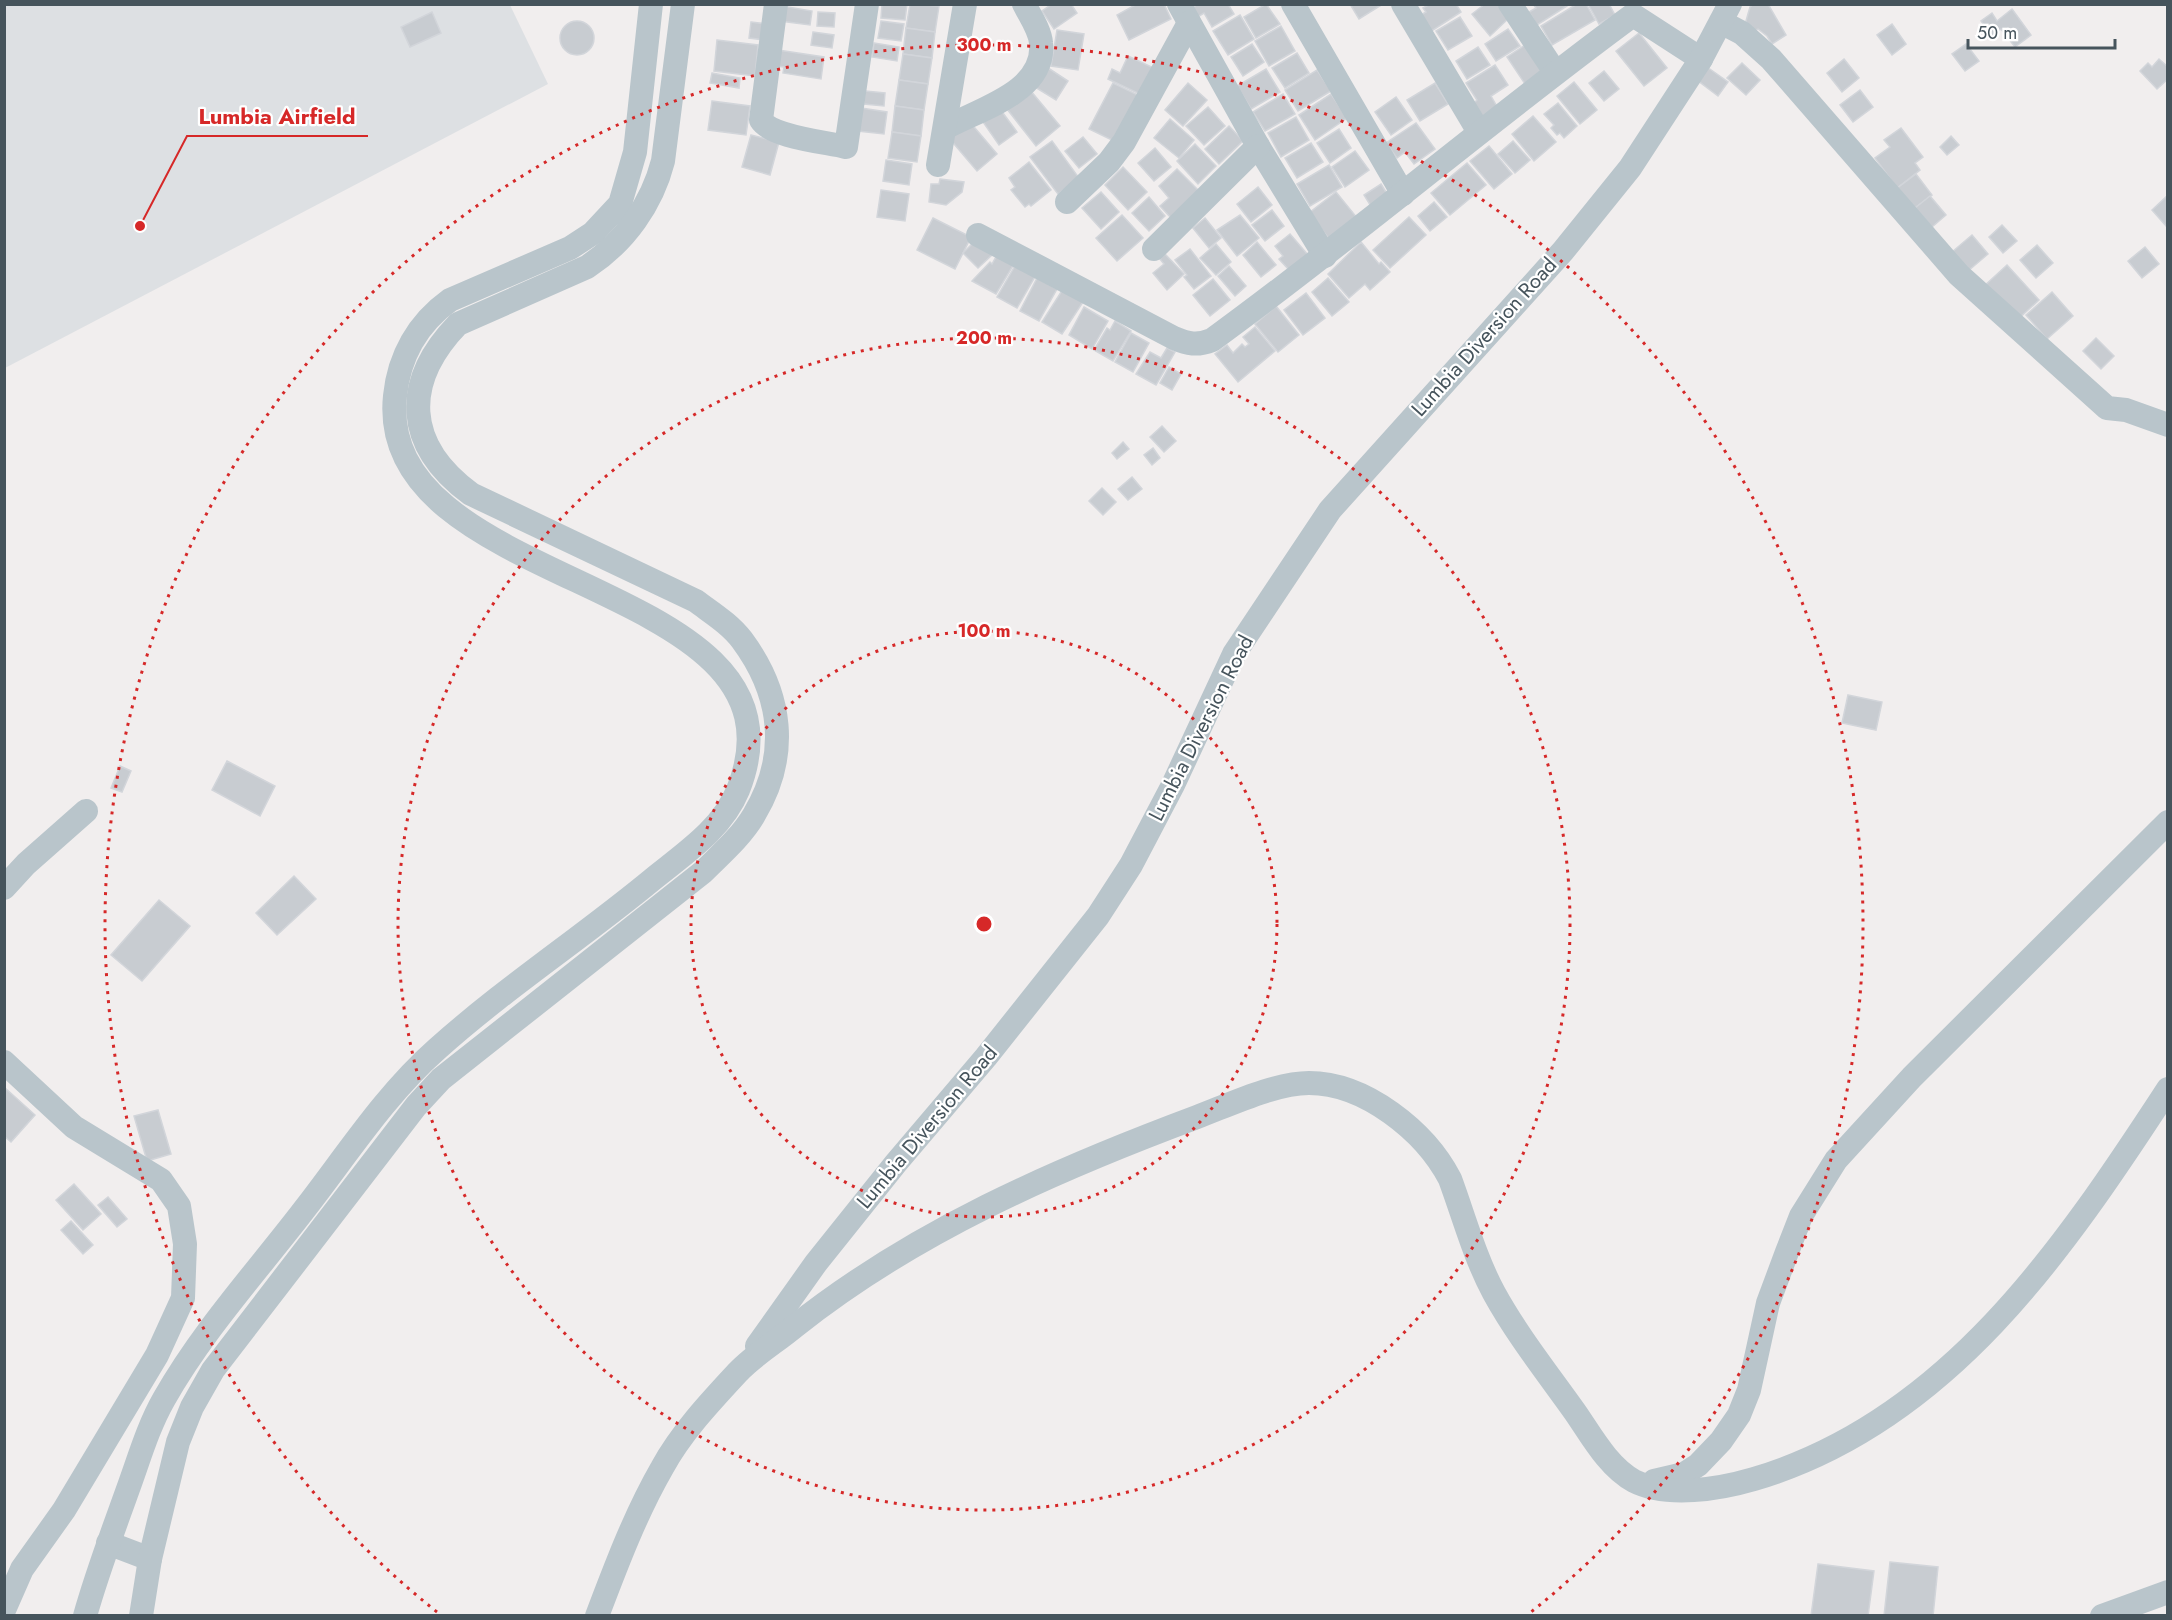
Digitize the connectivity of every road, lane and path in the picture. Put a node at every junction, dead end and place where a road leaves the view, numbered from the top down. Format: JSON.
{"nodes":[{"id":1,"x":651,"y":4,"type":"edge"},
{"id":2,"x":683,"y":4,"type":"edge"},
{"id":3,"x":776,"y":4,"type":"edge"},
{"id":4,"x":867,"y":4,"type":"edge"},
{"id":5,"x":965,"y":4,"type":"edge"},
{"id":6,"x":1024,"y":4,"type":"edge"},
{"id":7,"x":1293,"y":4,"type":"edge"},
{"id":8,"x":1403,"y":4,"type":"edge"},
{"id":9,"x":1510,"y":4,"type":"edge"},
{"id":10,"x":1630,"y":10,"type":"edge"},
{"id":11,"x":1725,"y":13,"type":"edge"},
{"id":12,"x":1184,"y":14,"type":"edge"},
{"id":13,"x":1701,"y":59,"type":"junction"},
{"id":14,"x":1555,"y":72,"type":"junction"},
{"id":15,"x":641,"y":82,"type":"junction"},
{"id":16,"x":672,"y":83,"type":"junction"},
{"id":17,"x":945,"y":128,"type":"junction"},
{"id":18,"x":1479,"y":132,"type":"junction"},
{"id":19,"x":1258,"y":147,"type":"junction"},
{"id":20,"x":938,"y":165,"type":"dead end"},
{"id":21,"x":1403,"y":194,"type":"junction"},
{"id":22,"x":1067,"y":202,"type":"dead end"},
{"id":23,"x":978,"y":235,"type":"dead end"},
{"id":24,"x":1154,"y":249,"type":"dead end"},
{"id":25,"x":1325,"y":256,"type":"junction"},
{"id":26,"x":2168,"y":425,"type":"edge"},
{"id":27,"x":86,"y":811,"type":"dead end"},
{"id":28,"x":2168,"y":822,"type":"edge"},
{"id":29,"x":4,"y":888,"type":"edge"},
{"id":30,"x":4,"y":1062,"type":"edge"},
{"id":31,"x":2168,"y":1089,"type":"edge"},
{"id":32,"x":740,"y":1370,"type":"junction"},
{"id":33,"x":148,"y":1432,"type":"junction"},
{"id":34,"x":178,"y":1442,"type":"junction"},
{"id":35,"x":1643,"y":1484,"type":"junction"},
{"id":36,"x":108,"y":1543,"type":"junction"},
{"id":37,"x":150,"y":1559,"type":"junction"},
{"id":38,"x":2168,"y":1592,"type":"edge"},
{"id":39,"x":4,"y":1610,"type":"edge"},
{"id":40,"x":85,"y":1616,"type":"edge"},
{"id":41,"x":141,"y":1616,"type":"edge"},
{"id":42,"x":597,"y":1616,"type":"edge"},
{"id":43,"x":2103,"y":1616,"type":"edge"}],
"edges":[{"from":1,"to":15,"type":"street"},
{"from":2,"to":16,"type":"street"},
{"from":3,"to":4,"type":"street"},
{"from":5,"to":17,"type":"street"},
{"from":6,"to":17,"type":"street"},
{"from":7,"to":21,"type":"street"},
{"from":8,"to":18,"type":"street"},
{"from":9,"to":14,"type":"street"},
{"from":10,"to":13,"type":"street"},
{"from":10,"to":14,"type":"street"},
{"from":11,"to":13,"type":"street","name":"Lumbia Diversion Road"},
{"from":11,"to":26,"type":"street"},
{"from":12,"to":19,"type":"street"},
{"from":12,"to":22,"type":"street"},
{"from":13,"to":32,"type":"street","name":"Lumbia Diversion Road"},
{"from":14,"to":18,"type":"street"},
{"from":15,"to":16,"type":"street"},
{"from":15,"to":33,"type":"street"},
{"from":16,"to":34,"type":"street"},
{"from":17,"to":20,"type":"street"},
{"from":18,"to":21,"type":"street"},
{"from":19,"to":24,"type":"street"},
{"from":19,"to":25,"type":"street"},
{"from":21,"to":25,"type":"street"},
{"from":23,"to":25,"type":"street"},
{"from":27,"to":29,"type":"street"},
{"from":28,"to":35,"type":"street"},
{"from":30,"to":39,"type":"street"},
{"from":31,"to":35,"type":"street"},
{"from":32,"to":35,"type":"street"},
{"from":32,"to":42,"type":"street"},
{"from":33,"to":34,"type":"street"},
{"from":33,"to":36,"type":"street"},
{"from":34,"to":37,"type":"street"},
{"from":36,"to":37,"type":"street"},
{"from":36,"to":40,"type":"street"},
{"from":37,"to":41,"type":"street"},
{"from":38,"to":43,"type":"street"}]}
